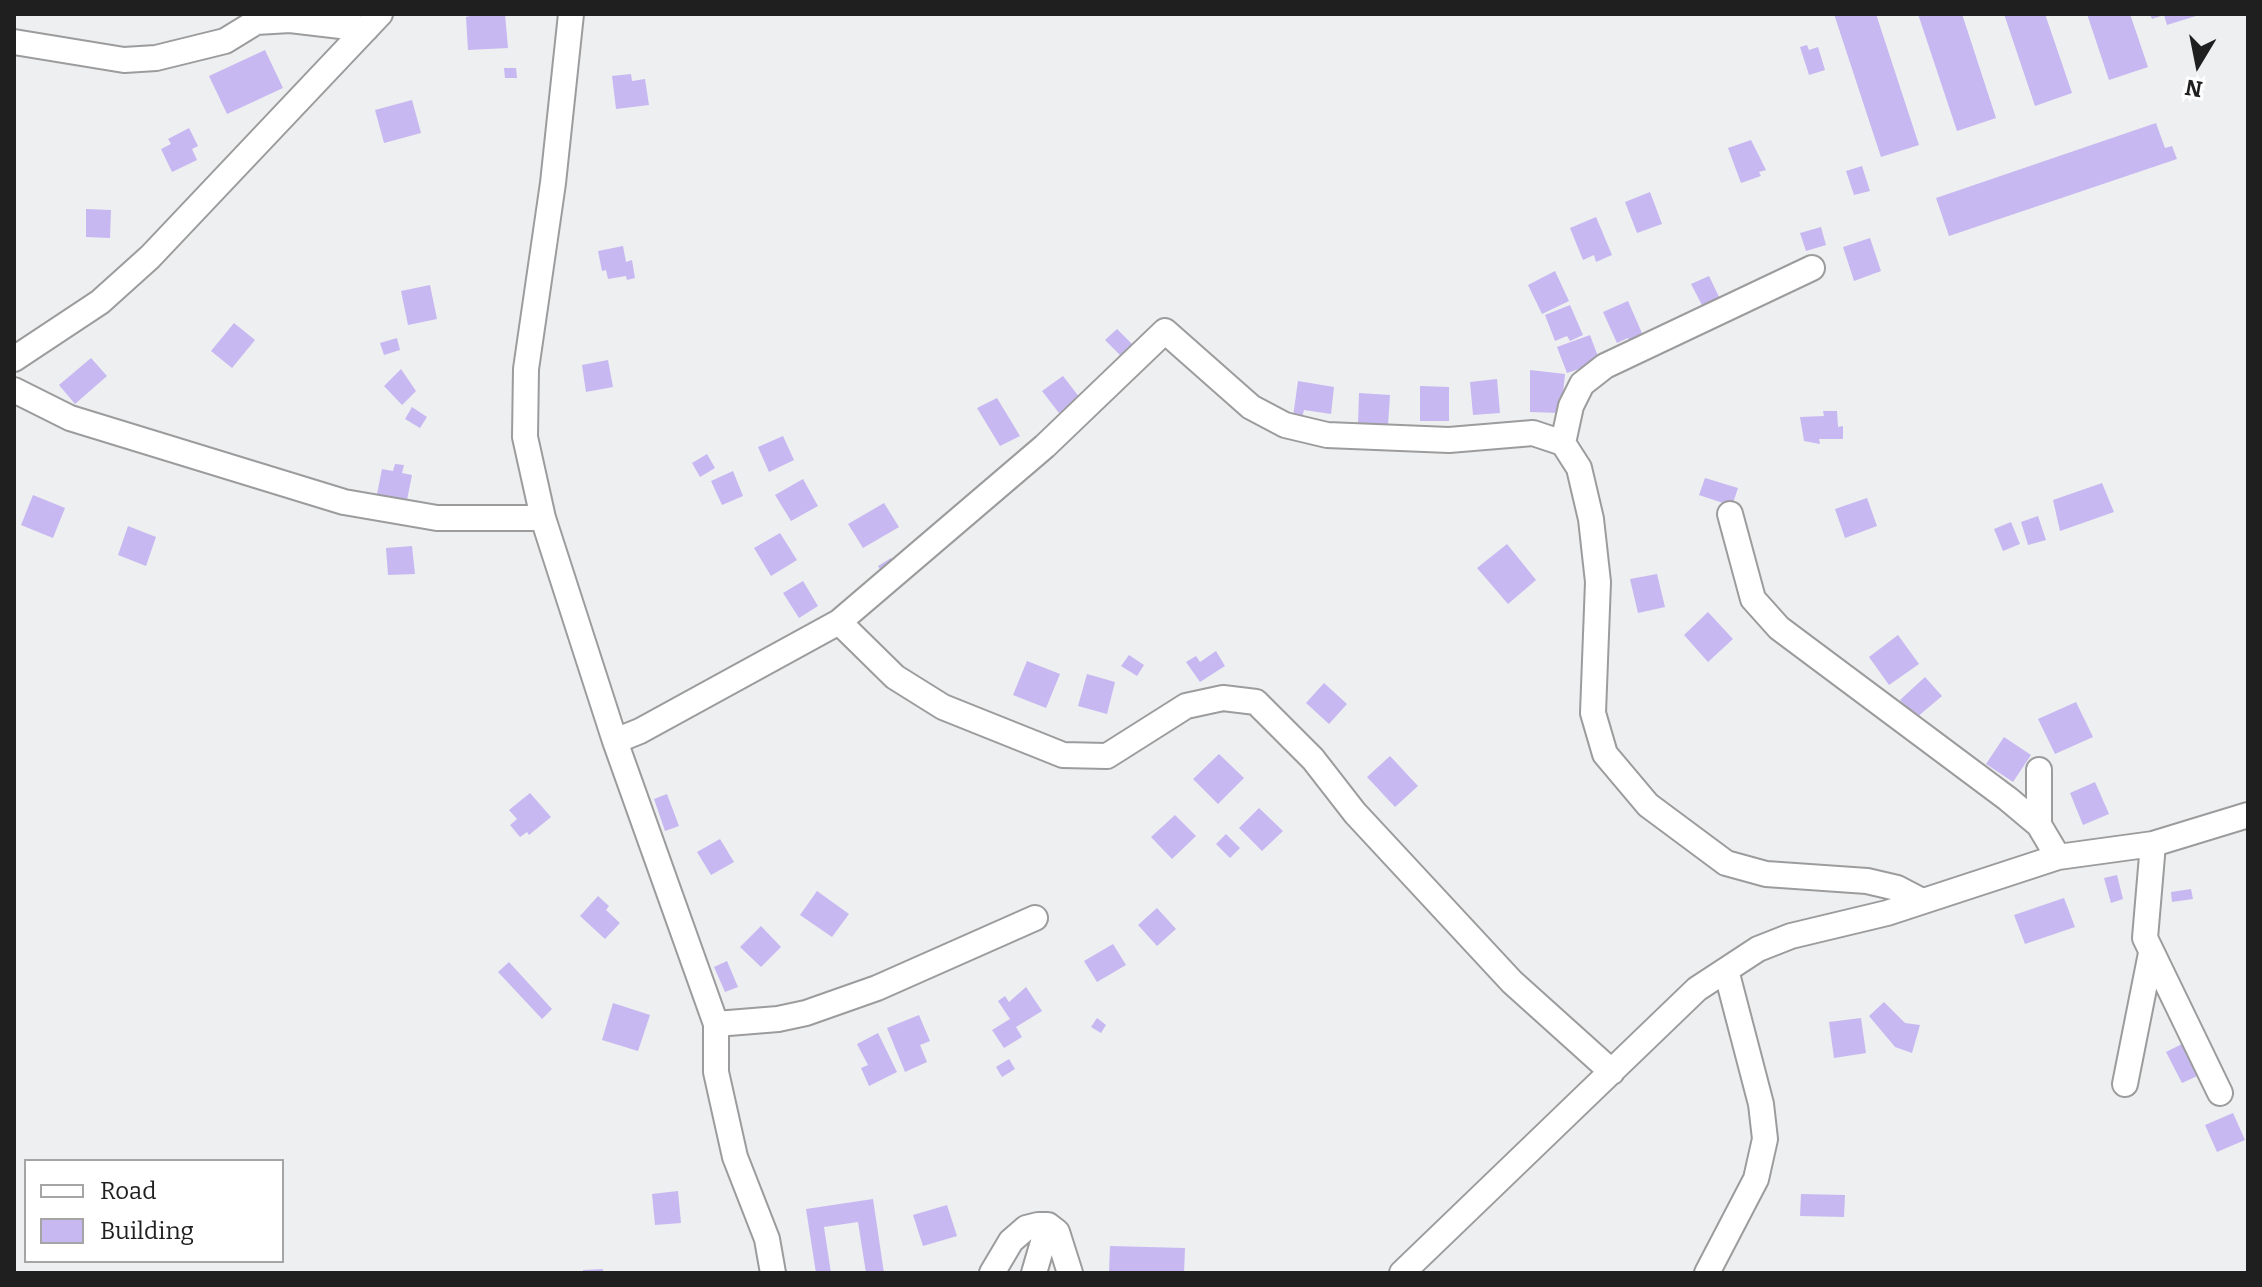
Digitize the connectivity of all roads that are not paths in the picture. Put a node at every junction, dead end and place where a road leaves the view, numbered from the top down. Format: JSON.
{"nodes":[{"id":1,"x":571,"y":14,"type":"edge"},
{"id":2,"x":256,"y":18,"type":"edge"},
{"id":3,"x":373,"y":22,"type":"edge"},
{"id":4,"x":14,"y":42,"type":"edge"},
{"id":5,"x":1812,"y":268,"type":"dead end"},
{"id":6,"x":14,"y":359,"type":"edge"},
{"id":7,"x":14,"y":390,"type":"edge"},
{"id":8,"x":1563,"y":443,"type":"junction"},
{"id":9,"x":1730,"y":514,"type":"dead end"},
{"id":10,"x":543,"y":518,"type":"junction"},
{"id":11,"x":839,"y":622,"type":"junction"},
{"id":12,"x":615,"y":741,"type":"junction"},
{"id":13,"x":2039,"y":770,"type":"dead end"},
{"id":14,"x":2248,"y":815,"type":"edge"},
{"id":15,"x":2039,"y":825,"type":"junction"},
{"id":16,"x":2153,"y":844,"type":"junction"},
{"id":17,"x":2058,"y":857,"type":"junction"},
{"id":18,"x":1920,"y":900,"type":"junction"},
{"id":19,"x":1035,"y":918,"type":"dead end"},
{"id":20,"x":2151,"y":953,"type":"junction"},
{"id":21,"x":1726,"y":970,"type":"junction"},
{"id":22,"x":716,"y":1024,"type":"junction"},
{"id":23,"x":1612,"y":1072,"type":"junction"},
{"id":24,"x":2125,"y":1084,"type":"dead end"},
{"id":25,"x":2220,"y":1093,"type":"dead end"},
{"id":26,"x":1048,"y":1225,"type":"junction"},
{"id":27,"x":773,"y":1273,"type":"edge"},
{"id":28,"x":992,"y":1273,"type":"edge"},
{"id":29,"x":1034,"y":1273,"type":"edge"},
{"id":30,"x":1070,"y":1273,"type":"edge"},
{"id":31,"x":1402,"y":1273,"type":"edge"},
{"id":32,"x":1707,"y":1273,"type":"edge"}],
"edges":[{"from":1,"to":10,"type":"street"},
{"from":2,"to":3,"type":"street"},
{"from":2,"to":4,"type":"street"},
{"from":3,"to":6,"type":"street"},
{"from":5,"to":8,"type":"street"},
{"from":7,"to":10,"type":"street"},
{"from":8,"to":11,"type":"street"},
{"from":8,"to":18,"type":"street"},
{"from":9,"to":15,"type":"street"},
{"from":10,"to":12,"type":"street"},
{"from":11,"to":12,"type":"street"},
{"from":11,"to":23,"type":"street"},
{"from":12,"to":22,"type":"street"},
{"from":13,"to":15,"type":"street"},
{"from":14,"to":16,"type":"street"},
{"from":15,"to":17,"type":"street"},
{"from":16,"to":17,"type":"street"},
{"from":16,"to":20,"type":"street"},
{"from":17,"to":18,"type":"street"},
{"from":18,"to":21,"type":"street"},
{"from":19,"to":22,"type":"street"},
{"from":20,"to":24,"type":"street"},
{"from":20,"to":25,"type":"street"},
{"from":21,"to":23,"type":"street"},
{"from":21,"to":32,"type":"street"},
{"from":22,"to":27,"type":"street"},
{"from":23,"to":31,"type":"street"},
{"from":26,"to":28,"type":"street"},
{"from":26,"to":29,"type":"street"},
{"from":26,"to":30,"type":"street"}]}
